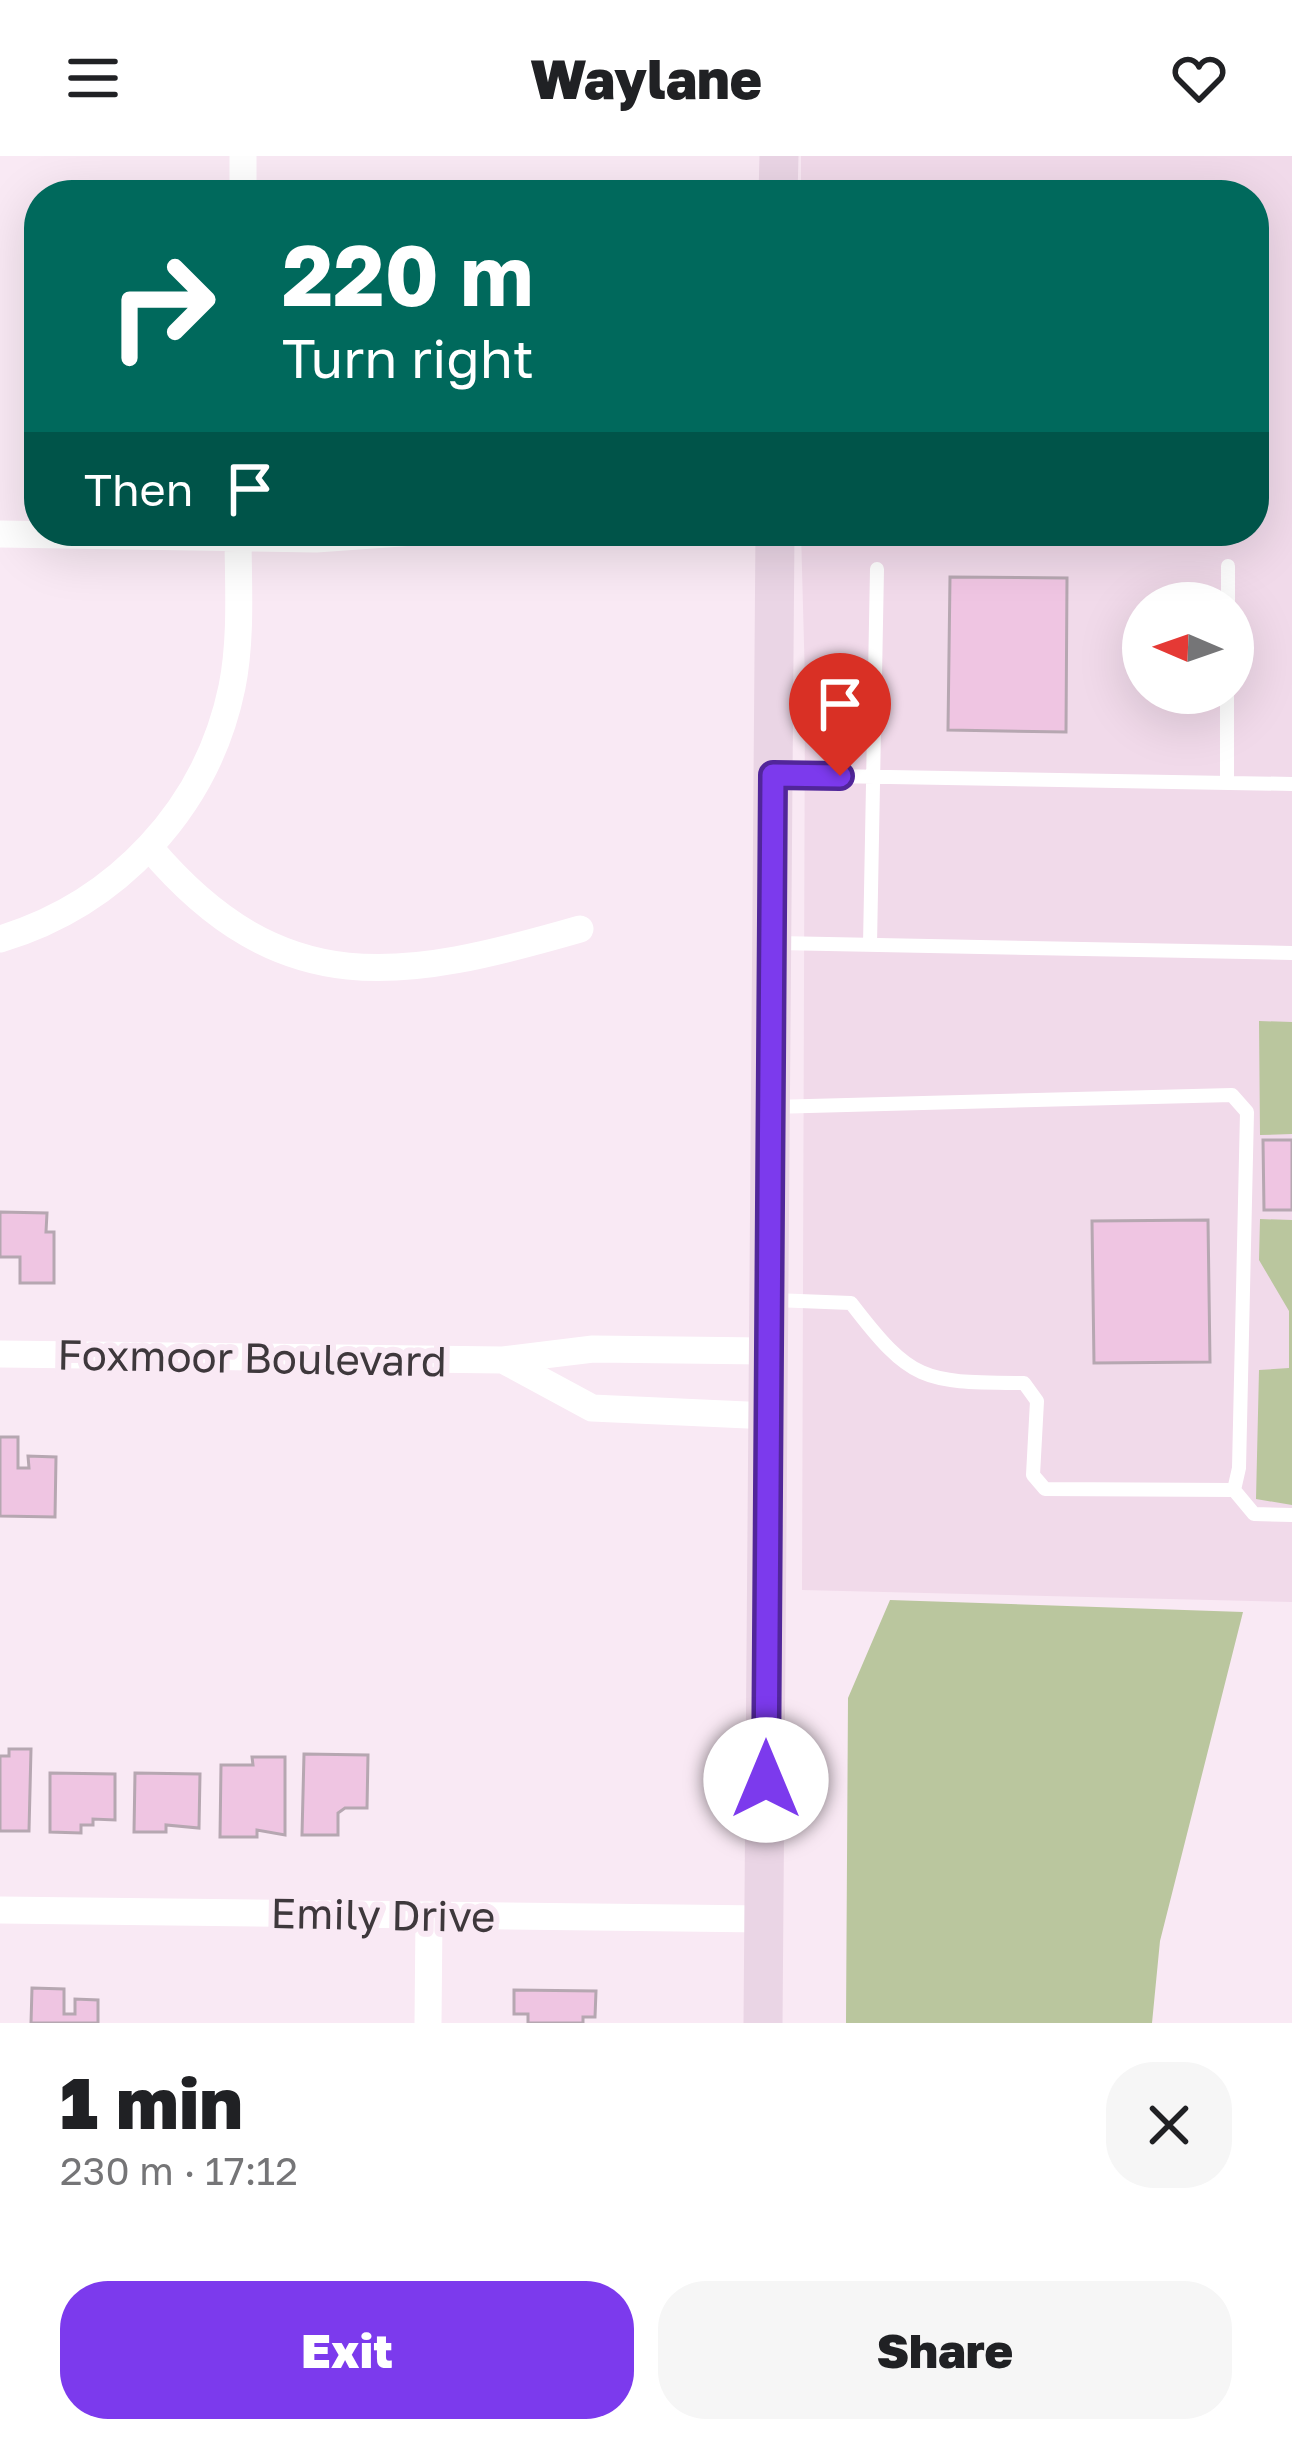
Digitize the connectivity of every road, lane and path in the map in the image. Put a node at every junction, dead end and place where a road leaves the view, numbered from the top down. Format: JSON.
{"nodes":[{"id":1,"x":238,"y":546,"type":"edge"},
{"id":2,"x":775,"y":546,"type":"edge"},
{"id":3,"x":1228,"y":566,"type":"dead end"},
{"id":4,"x":877,"y":569,"type":"dead end"},
{"id":5,"x":1228,"y":582,"type":"edge"},
{"id":6,"x":1227,"y":714,"type":"edge"},
{"id":7,"x":773,"y":775,"type":"junction"},
{"id":8,"x":874,"y":776,"type":"junction"},
{"id":9,"x":1227,"y":783,"type":"junction"},
{"id":10,"x":1292,"y":784,"type":"edge"},
{"id":11,"x":150,"y":848,"type":"junction"},
{"id":12,"x":580,"y":929,"type":"dead end"},
{"id":13,"x":0,"y":939,"type":"edge"},
{"id":14,"x":772,"y":943,"type":"junction"},
{"id":15,"x":870,"y":945,"type":"junction"},
{"id":16,"x":1292,"y":952,"type":"edge"},
{"id":17,"x":770,"y":1107,"type":"junction"},
{"id":18,"x":769,"y":1300,"type":"junction"},
{"id":19,"x":769,"y":1351,"type":"junction"},
{"id":20,"x":0,"y":1354,"type":"edge"},
{"id":21,"x":503,"y":1360,"type":"junction"},
{"id":22,"x":768,"y":1416,"type":"junction"},
{"id":23,"x":1234,"y":1490,"type":"junction"},
{"id":24,"x":1292,"y":1515,"type":"edge"},
{"id":25,"x":0,"y":1910,"type":"edge"},
{"id":26,"x":429,"y":1915,"type":"junction"},
{"id":27,"x":765,"y":1919,"type":"junction"},
{"id":28,"x":428,"y":2023,"type":"edge"},
{"id":29,"x":763,"y":2023,"type":"edge"}],
"edges":[{"from":1,"to":11,"type":"street"},
{"from":2,"to":7,"type":"main road"},
{"from":3,"to":5,"type":"lane"},
{"from":4,"to":8,"type":"lane"},
{"from":6,"to":9,"type":"lane"},
{"from":7,"to":8,"type":"lane"},
{"from":7,"to":14,"type":"main road"},
{"from":8,"to":9,"type":"lane"},
{"from":8,"to":15,"type":"lane"},
{"from":9,"to":10,"type":"lane"},
{"from":11,"to":12,"type":"street"},
{"from":11,"to":13,"type":"street"},
{"from":14,"to":15,"type":"lane"},
{"from":14,"to":17,"type":"main road"},
{"from":15,"to":16,"type":"lane"},
{"from":17,"to":18,"type":"main road"},
{"from":17,"to":23,"type":"lane"},
{"from":18,"to":19,"type":"main road"},
{"from":18,"to":23,"type":"lane"},
{"from":19,"to":21,"type":"street","name":"Foxmoor Boulevard"},
{"from":19,"to":22,"type":"main road"},
{"from":20,"to":21,"type":"street","name":"Foxmoor Boulevard"},
{"from":21,"to":22,"type":"street","name":"Foxmoor Boulevard"},
{"from":22,"to":27,"type":"main road"},
{"from":23,"to":24,"type":"lane"},
{"from":25,"to":26,"type":"street","name":"Emily Drive"},
{"from":26,"to":27,"type":"street","name":"Emily Drive"},
{"from":26,"to":28,"type":"street"},
{"from":27,"to":29,"type":"main road"}]}
